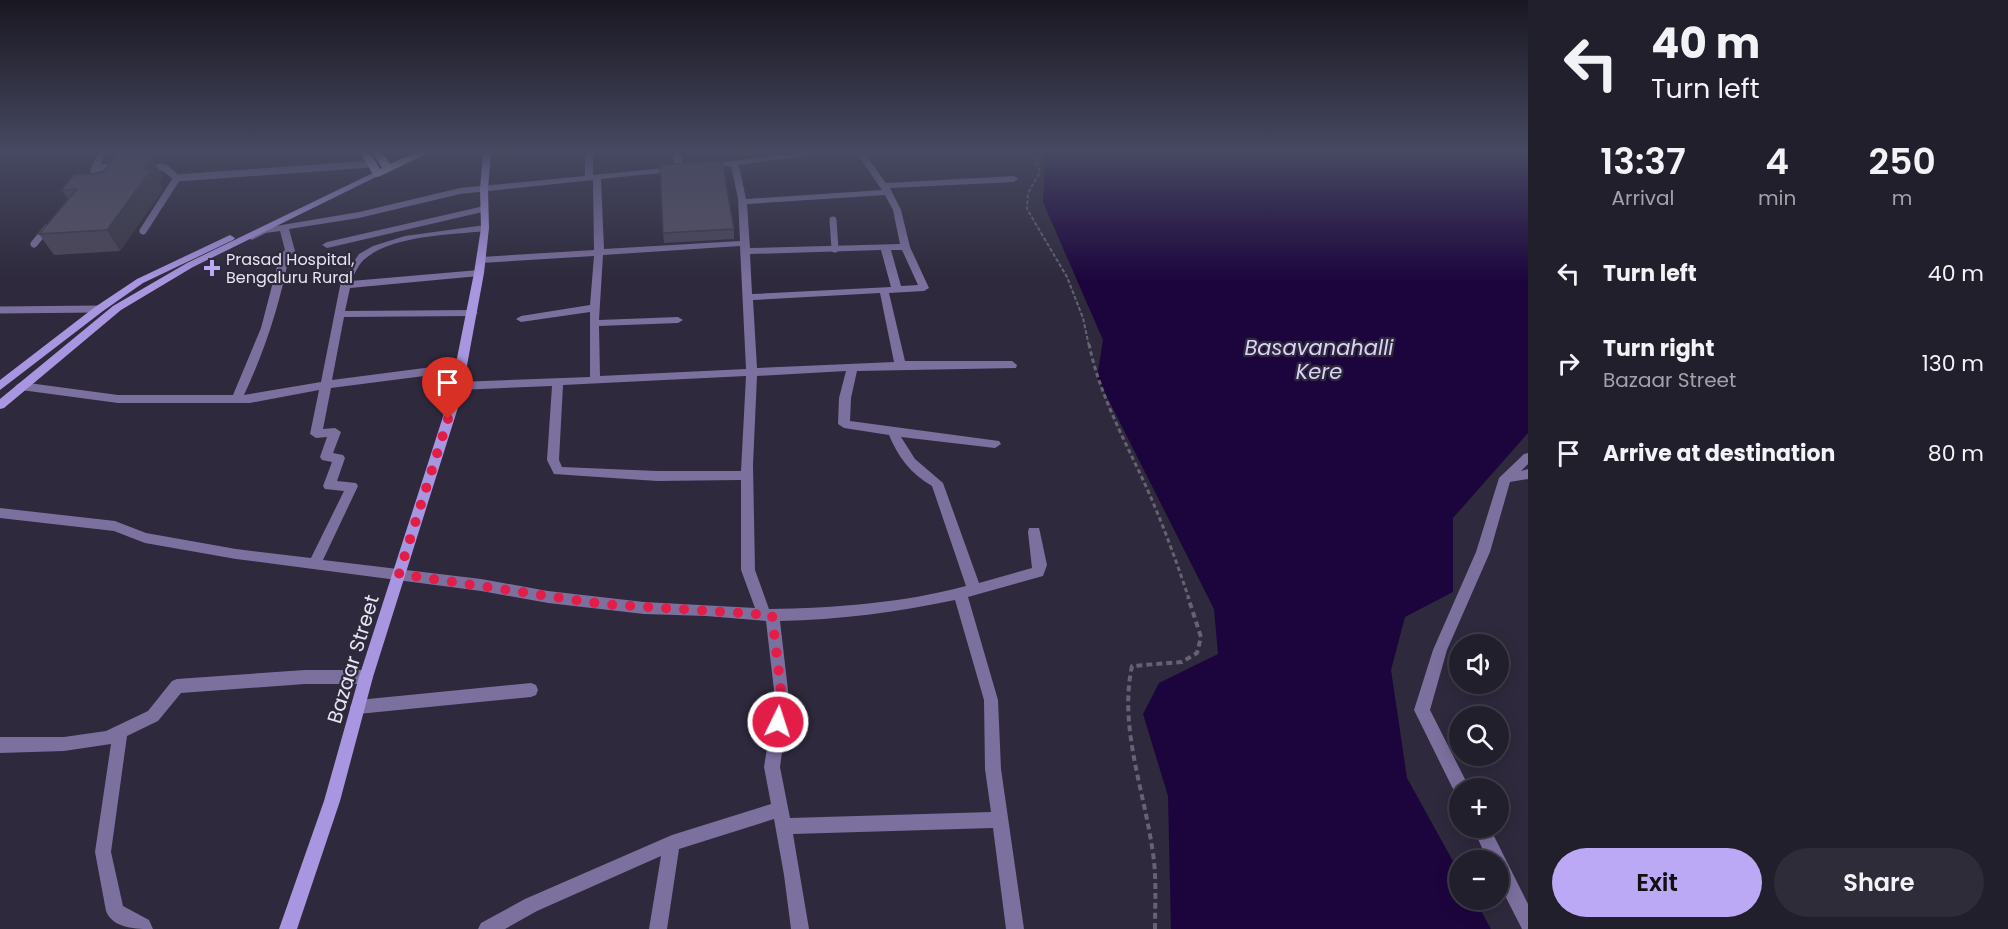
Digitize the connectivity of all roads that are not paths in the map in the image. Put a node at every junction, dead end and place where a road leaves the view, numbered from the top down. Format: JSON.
{"nodes":[{"id":1,"x":166,"y":194,"type":"edge"},
{"id":2,"x":324,"y":194,"type":"edge"},
{"id":3,"x":332,"y":194,"type":"edge"},
{"id":4,"x":446,"y":194,"type":"edge"},
{"id":5,"x":484,"y":194,"type":"edge"},
{"id":6,"x":594,"y":194,"type":"edge"},
{"id":7,"x":740,"y":194,"type":"edge"},
{"id":8,"x":827,"y":194,"type":"edge"},
{"id":9,"x":889,"y":194,"type":"edge"},
{"id":10,"x":742,"y":202,"type":"junction"},
{"id":11,"x":484,"y":209,"type":"junction"},
{"id":12,"x":55,"y":219,"type":"edge"},
{"id":13,"x":833,"y":220,"type":"dead end"},
{"id":14,"x":284,"y":228,"type":"junction"},
{"id":15,"x":485,"y":228,"type":"junction"},
{"id":16,"x":142,"y":231,"type":"dead end"},
{"id":17,"x":250,"y":238,"type":"junction"},
{"id":18,"x":34,"y":244,"type":"dead end"},
{"id":19,"x":327,"y":245,"type":"dead end"},
{"id":20,"x":746,"y":247,"type":"junction"},
{"id":21,"x":905,"y":247,"type":"junction"},
{"id":22,"x":885,"y":248,"type":"junction"},
{"id":23,"x":836,"y":249,"type":"junction"},
{"id":24,"x":599,"y":252,"type":"junction"},
{"id":25,"x":480,"y":266,"type":"junction"},
{"id":26,"x":345,"y":285,"type":"junction"},
{"id":27,"x":897,"y":290,"type":"junction"},
{"id":28,"x":884,"y":291,"type":"junction"},
{"id":29,"x":749,"y":297,"type":"junction"},
{"id":30,"x":594,"y":308,"type":"junction"},
{"id":31,"x":99,"y":309,"type":"junction"},
{"id":32,"x":0,"y":310,"type":"edge"},
{"id":33,"x":473,"y":313,"type":"junction"},
{"id":34,"x":340,"y":314,"type":"junction"},
{"id":35,"x":521,"y":319,"type":"dead end"},
{"id":36,"x":678,"y":320,"type":"dead end"},
{"id":37,"x":594,"y":323,"type":"junction"},
{"id":38,"x":900,"y":365,"type":"junction"},
{"id":39,"x":1012,"y":365,"type":"dead end"},
{"id":40,"x":463,"y":367,"type":"junction"},
{"id":41,"x":852,"y":368,"type":"junction"},
{"id":42,"x":752,"y":372,"type":"junction"},
{"id":43,"x":595,"y":379,"type":"junction"},
{"id":44,"x":558,"y":382,"type":"junction"},
{"id":45,"x":0,"y":386,"type":"edge"},
{"id":46,"x":21,"y":386,"type":"junction"},
{"id":47,"x":325,"y":386,"type":"junction"},
{"id":48,"x":458,"y":386,"type":"junction"},
{"id":49,"x":237,"y":399,"type":"junction"},
{"id":50,"x":0,"y":405,"type":"edge"},
{"id":51,"x":893,"y":432,"type":"junction"},
{"id":52,"x":995,"y":444,"type":"dead end"},
{"id":53,"x":1528,"y":457,"type":"edge"},
{"id":54,"x":1528,"y":474,"type":"edge"},
{"id":55,"x":747,"y":475,"type":"junction"},
{"id":56,"x":1505,"y":478,"type":"junction"},
{"id":57,"x":0,"y":513,"type":"edge"},
{"id":58,"x":1034,"y":532,"type":"dead end"},
{"id":59,"x":315,"y":563,"type":"junction"},
{"id":60,"x":399,"y":574,"type":"junction"},
{"id":61,"x":967,"y":591,"type":"junction"},
{"id":62,"x":768,"y":615,"type":"junction"},
{"id":63,"x":366,"y":677,"type":"junction"},
{"id":64,"x":531,"y":690,"type":"dead end"},
{"id":65,"x":358,"y":707,"type":"junction"},
{"id":66,"x":120,"y":732,"type":"junction"},
{"id":67,"x":0,"y":745,"type":"edge"},
{"id":68,"x":1456,"y":778,"type":"edge"},
{"id":69,"x":782,"y":818,"type":"junction"},
{"id":70,"x":1001,"y":820,"type":"junction"},
{"id":71,"x":672,"y":843,"type":"junction"},
{"id":72,"x":1509,"y":884,"type":"edge"},
{"id":73,"x":1528,"y":923,"type":"edge"},
{"id":74,"x":144,"y":929,"type":"edge"},
{"id":75,"x":288,"y":929,"type":"edge"},
{"id":76,"x":487,"y":929,"type":"edge"},
{"id":77,"x":658,"y":929,"type":"edge"},
{"id":78,"x":800,"y":929,"type":"edge"},
{"id":79,"x":1015,"y":929,"type":"edge"}],
"edges":[{"from":1,"to":16,"type":"lane"},
{"from":2,"to":31,"type":"main road"},
{"from":3,"to":17,"type":"main road"},
{"from":4,"to":14,"type":"street"},
{"from":5,"to":11,"type":"main road","name":"Bazaar Street"},
{"from":6,"to":24,"type":"street"},
{"from":7,"to":10,"type":"street"},
{"from":8,"to":10,"type":"street"},
{"from":9,"to":21,"type":"street"},
{"from":10,"to":20,"type":"street"},
{"from":11,"to":15,"type":"main road","name":"Bazaar Street"},
{"from":11,"to":19,"type":"street"},
{"from":12,"to":18,"type":"lane"},
{"from":13,"to":23,"type":"lane"},
{"from":14,"to":17,"type":"street"},
{"from":14,"to":49,"type":"street"},
{"from":15,"to":25,"type":"main road","name":"Bazaar Street"},
{"from":15,"to":26,"type":"street"},
{"from":17,"to":46,"type":"main road"},
{"from":20,"to":23,"type":"street"},
{"from":20,"to":24,"type":"street"},
{"from":20,"to":29,"type":"street"},
{"from":21,"to":22,"type":"street"},
{"from":21,"to":27,"type":"street"},
{"from":22,"to":23,"type":"street"},
{"from":22,"to":27,"type":"street"},
{"from":24,"to":25,"type":"street"},
{"from":24,"to":30,"type":"street"},
{"from":25,"to":26,"type":"street"},
{"from":25,"to":33,"type":"main road","name":"Bazaar Street"},
{"from":26,"to":34,"type":"street"},
{"from":27,"to":28,"type":"street"},
{"from":28,"to":29,"type":"street"},
{"from":28,"to":38,"type":"street"},
{"from":29,"to":42,"type":"street"},
{"from":30,"to":35,"type":"street"},
{"from":30,"to":37,"type":"street"},
{"from":31,"to":32,"type":"lane"},
{"from":31,"to":45,"type":"main road"},
{"from":33,"to":34,"type":"street"},
{"from":33,"to":40,"type":"main road","name":"Bazaar Street"},
{"from":34,"to":47,"type":"street"},
{"from":36,"to":37,"type":"street"},
{"from":37,"to":43,"type":"street"},
{"from":38,"to":39,"type":"street"},
{"from":38,"to":41,"type":"street"},
{"from":40,"to":47,"type":"street"},
{"from":40,"to":48,"type":"main road","name":"Bazaar Street"},
{"from":41,"to":42,"type":"street"},
{"from":41,"to":51,"type":"street"},
{"from":42,"to":43,"type":"street"},
{"from":42,"to":55,"type":"street"},
{"from":43,"to":44,"type":"street"},
{"from":44,"to":48,"type":"street"},
{"from":44,"to":55,"type":"street"},
{"from":46,"to":49,"type":"street"},
{"from":46,"to":50,"type":"main road"},
{"from":47,"to":49,"type":"street"},
{"from":47,"to":59,"type":"street"},
{"from":48,"to":60,"type":"main road","name":"Bazaar Street"},
{"from":51,"to":52,"type":"street"},
{"from":51,"to":61,"type":"street"},
{"from":53,"to":56,"type":"street"},
{"from":54,"to":56,"type":"street"},
{"from":55,"to":62,"type":"street"},
{"from":56,"to":68,"type":"street"},
{"from":57,"to":59,"type":"street"},
{"from":58,"to":61,"type":"street"},
{"from":59,"to":60,"type":"street"},
{"from":60,"to":62,"type":"street"},
{"from":60,"to":63,"type":"main road","name":"Bazaar Street"},
{"from":61,"to":62,"type":"street"},
{"from":61,"to":70,"type":"street"},
{"from":62,"to":69,"type":"street"},
{"from":63,"to":65,"type":"main road","name":"Bazaar Street"},
{"from":63,"to":66,"type":"street"},
{"from":64,"to":65,"type":"street"},
{"from":65,"to":75,"type":"main road","name":"Bazaar Street"},
{"from":66,"to":67,"type":"street"},
{"from":66,"to":74,"type":"street"},
{"from":69,"to":70,"type":"street"},
{"from":69,"to":71,"type":"street"},
{"from":69,"to":78,"type":"street"},
{"from":70,"to":79,"type":"street"},
{"from":71,"to":76,"type":"street"},
{"from":71,"to":77,"type":"street"},
{"from":72,"to":73,"type":"street"}]}
